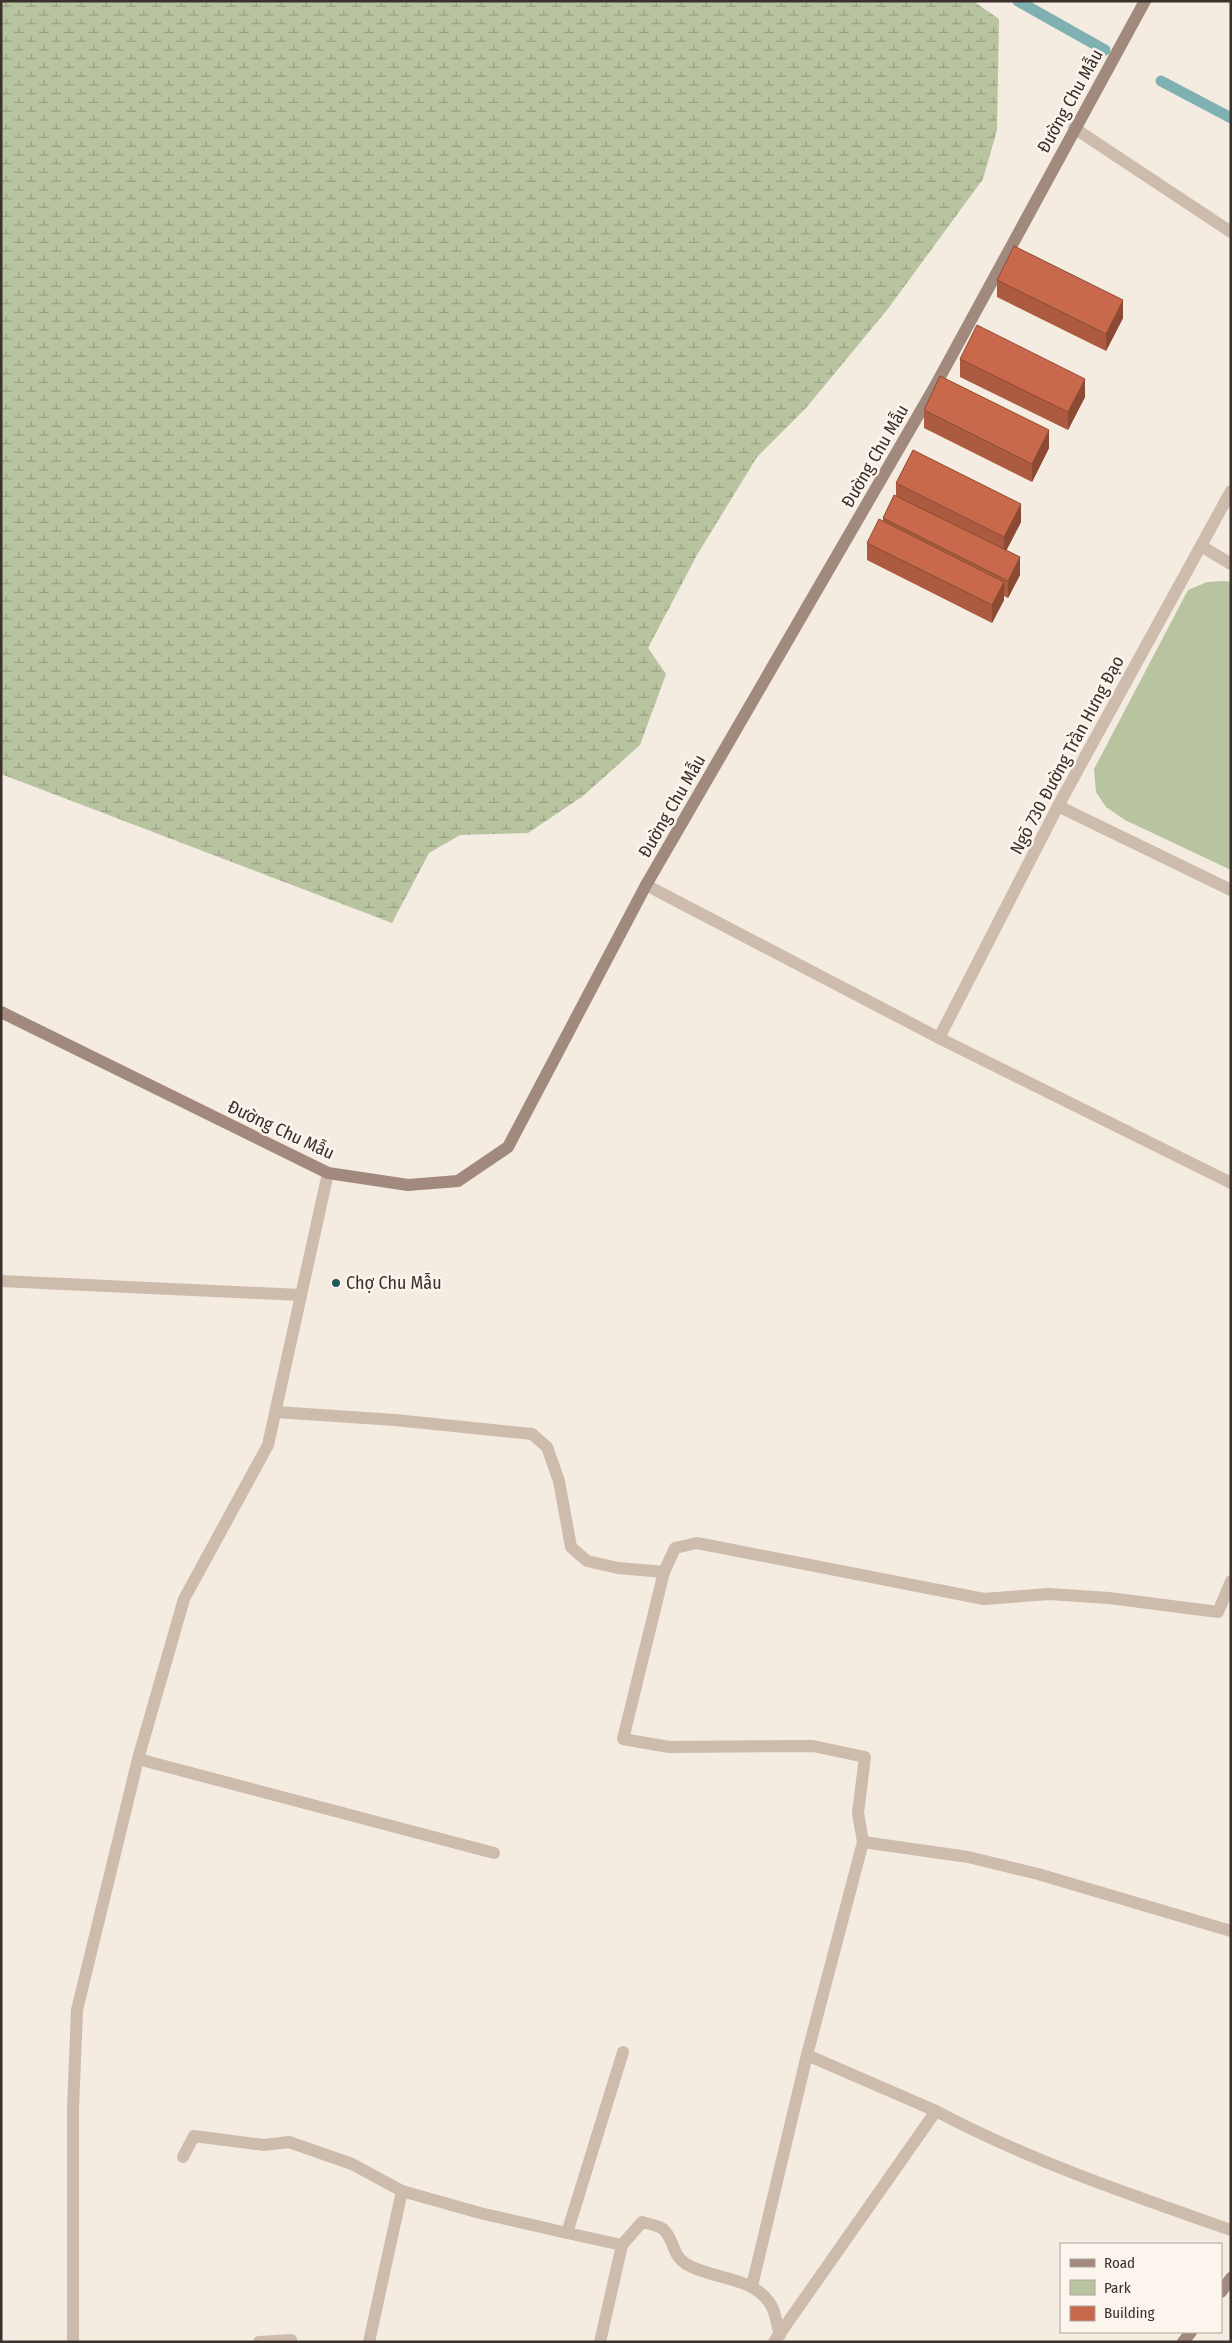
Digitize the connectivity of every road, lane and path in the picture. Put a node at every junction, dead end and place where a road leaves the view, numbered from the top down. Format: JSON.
{"nodes":[{"id":1,"x":1145,"y":1,"type":"edge"},
{"id":2,"x":1074,"y":128,"type":"junction"},
{"id":3,"x":1231,"y":232,"type":"edge"},
{"id":4,"x":1231,"y":491,"type":"edge"},
{"id":5,"x":1201,"y":546,"type":"junction"},
{"id":6,"x":1231,"y":564,"type":"edge"},
{"id":7,"x":1058,"y":806,"type":"junction"},
{"id":8,"x":646,"y":885,"type":"junction"},
{"id":9,"x":1231,"y":890,"type":"edge"},
{"id":10,"x":1,"y":1012,"type":"edge"},
{"id":11,"x":939,"y":1038,"type":"junction"},
{"id":12,"x":328,"y":1173,"type":"junction"},
{"id":13,"x":1231,"y":1184,"type":"edge"},
{"id":14,"x":1,"y":1281,"type":"edge"},
{"id":15,"x":301,"y":1295,"type":"junction"},
{"id":16,"x":276,"y":1412,"type":"junction"},
{"id":17,"x":664,"y":1572,"type":"junction"},
{"id":18,"x":1231,"y":1581,"type":"edge"},
{"id":19,"x":138,"y":1759,"type":"junction"},
{"id":20,"x":863,"y":1842,"type":"junction"},
{"id":21,"x":494,"y":1853,"type":"dead end"},
{"id":22,"x":1231,"y":1932,"type":"edge"},
{"id":23,"x":623,"y":2052,"type":"dead end"},
{"id":24,"x":807,"y":2055,"type":"junction"},
{"id":25,"x":936,"y":2111,"type":"junction"},
{"id":26,"x":183,"y":2157,"type":"dead end"},
{"id":27,"x":402,"y":2191,"type":"junction"},
{"id":28,"x":1231,"y":2230,"type":"edge"},
{"id":29,"x":567,"y":2233,"type":"junction"},
{"id":30,"x":622,"y":2246,"type":"junction"},
{"id":31,"x":1231,"y":2278,"type":"edge"},
{"id":32,"x":752,"y":2286,"type":"junction"},
{"id":33,"x":1222,"y":2291,"type":"edge"},
{"id":34,"x":777,"y":2338,"type":"edge"},
{"id":35,"x":291,"y":2340,"type":"dead end"},
{"id":36,"x":73,"y":2342,"type":"edge"},
{"id":37,"x":259,"y":2342,"type":"edge"},
{"id":38,"x":369,"y":2342,"type":"edge"},
{"id":39,"x":600,"y":2342,"type":"edge"}],
"edges":[{"from":1,"to":2,"type":"street","name":"Đường Chu Mẫu"},
{"from":2,"to":3,"type":"street"},
{"from":2,"to":8,"type":"street","name":"Đường Chu Mẫu"},
{"from":4,"to":5,"type":"street","name":"Ngõ 730 Đường Trần Hưng Đạo"},
{"from":5,"to":6,"type":"street"},
{"from":5,"to":7,"type":"street","name":"Ngõ 730 Đường Trần Hưng Đạo"},
{"from":7,"to":9,"type":"street"},
{"from":7,"to":11,"type":"street","name":"Ngõ 730 Đường Trần Hưng Đạo"},
{"from":8,"to":11,"type":"street"},
{"from":8,"to":12,"type":"street","name":"Đường Chu Mẫu"},
{"from":10,"to":12,"type":"street","name":"Đường Chu Mẫu"},
{"from":11,"to":13,"type":"street"},
{"from":12,"to":15,"type":"street"},
{"from":14,"to":15,"type":"street"},
{"from":15,"to":16,"type":"street"},
{"from":16,"to":17,"type":"street"},
{"from":16,"to":19,"type":"street"},
{"from":17,"to":18,"type":"street"},
{"from":17,"to":20,"type":"street"},
{"from":19,"to":21,"type":"street"},
{"from":19,"to":36,"type":"street"},
{"from":20,"to":22,"type":"street"},
{"from":20,"to":24,"type":"street"},
{"from":23,"to":29,"type":"street"},
{"from":24,"to":25,"type":"street"},
{"from":24,"to":32,"type":"street"},
{"from":25,"to":28,"type":"street"},
{"from":25,"to":34,"type":"street"},
{"from":26,"to":27,"type":"street"},
{"from":27,"to":29,"type":"street"},
{"from":27,"to":38,"type":"street"},
{"from":29,"to":30,"type":"street"},
{"from":30,"to":32,"type":"street"},
{"from":30,"to":39,"type":"street"},
{"from":31,"to":33,"type":"street"},
{"from":32,"to":34,"type":"street"},
{"from":35,"to":37,"type":"street"}]}
